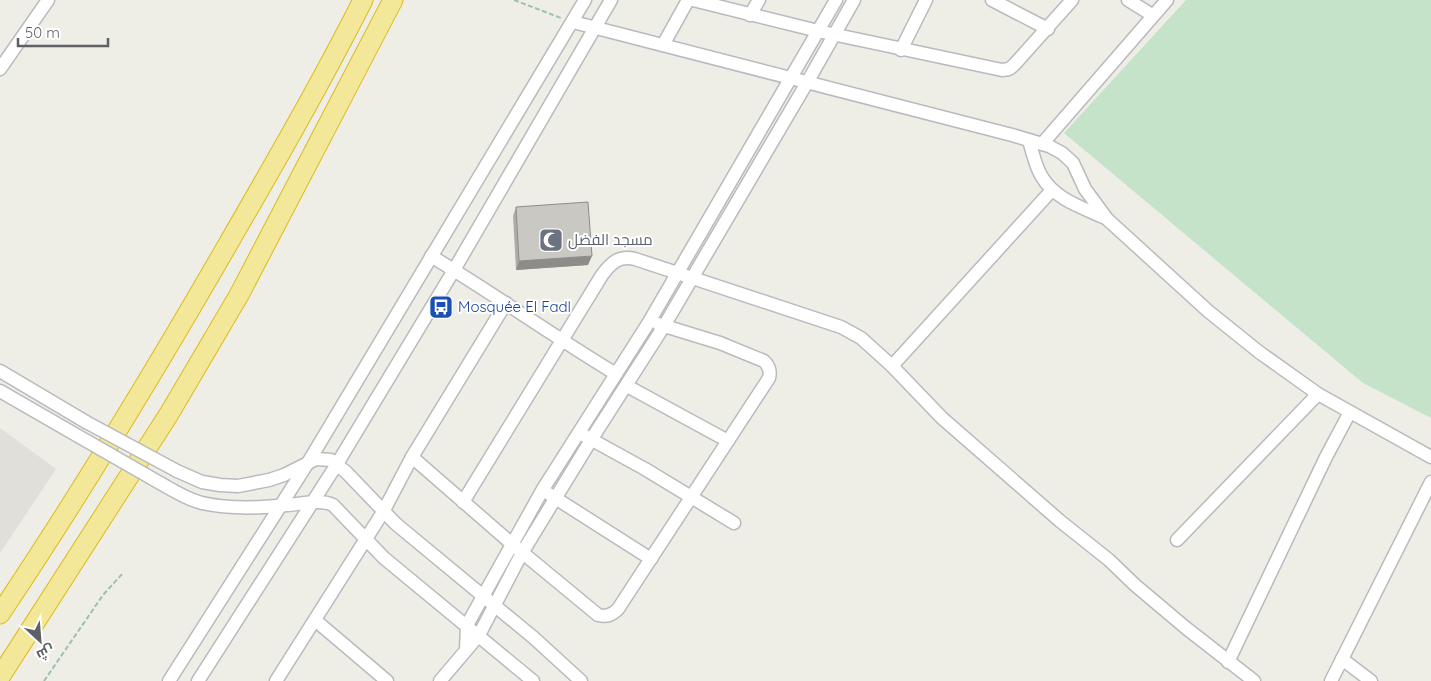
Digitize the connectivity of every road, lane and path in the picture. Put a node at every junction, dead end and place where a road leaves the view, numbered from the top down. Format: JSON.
{"nodes":[{"id":1,"x":48,"y":0,"type":"edge"},
{"id":2,"x":363,"y":0,"type":"edge"},
{"id":3,"x":393,"y":0,"type":"edge"},
{"id":4,"x":514,"y":0,"type":"edge"},
{"id":5,"x":586,"y":0,"type":"edge"},
{"id":6,"x":611,"y":0,"type":"edge"},
{"id":7,"x":688,"y":0,"type":"edge"},
{"id":8,"x":693,"y":0,"type":"edge"},
{"id":9,"x":758,"y":0,"type":"edge"},
{"id":10,"x":836,"y":0,"type":"edge"},
{"id":11,"x":854,"y":0,"type":"edge"},
{"id":12,"x":926,"y":0,"type":"edge"},
{"id":13,"x":992,"y":0,"type":"edge"},
{"id":14,"x":1072,"y":0,"type":"edge"},
{"id":15,"x":1128,"y":0,"type":"edge"},
{"id":16,"x":1167,"y":0,"type":"edge"},
{"id":17,"x":750,"y":14,"type":"junction"},
{"id":18,"x":1152,"y":15,"type":"junction"},
{"id":19,"x":573,"y":22,"type":"junction"},
{"id":20,"x":595,"y":28,"type":"junction"},
{"id":21,"x":1048,"y":29,"type":"junction"},
{"id":22,"x":818,"y":31,"type":"junction"},
{"id":23,"x":834,"y":34,"type":"junction"},
{"id":24,"x":663,"y":45,"type":"junction"},
{"id":25,"x":901,"y":50,"type":"junction"},
{"id":26,"x":0,"y":69,"type":"edge"},
{"id":27,"x":792,"y":77,"type":"junction"},
{"id":28,"x":808,"y":81,"type":"junction"},
{"id":29,"x":1036,"y":142,"type":"junction"},
{"id":30,"x":1052,"y":190,"type":"junction"},
{"id":31,"x":1107,"y":219,"type":"junction"},
{"id":32,"x":431,"y":256,"type":"junction"},
{"id":33,"x":454,"y":270,"type":"junction"},
{"id":34,"x":678,"y":273,"type":"junction"},
{"id":35,"x":692,"y":278,"type":"junction"},
{"id":36,"x":506,"y":303,"type":"junction"},
{"id":37,"x":649,"y":322,"type":"junction"},
{"id":38,"x":664,"y":326,"type":"junction"},
{"id":39,"x":562,"y":341,"type":"junction"},
{"id":40,"x":892,"y":366,"type":"junction"},
{"id":41,"x":0,"y":371,"type":"edge"},
{"id":42,"x":616,"y":374,"type":"junction"},
{"id":43,"x":627,"y":386,"type":"junction"},
{"id":44,"x":0,"y":391,"type":"edge"},
{"id":45,"x":1318,"y":394,"type":"junction"},
{"id":46,"x":1350,"y":412,"type":"junction"},
{"id":47,"x":578,"y":433,"type":"junction"},
{"id":48,"x":591,"y":440,"type":"junction"},
{"id":49,"x":728,"y":441,"type":"junction"},
{"id":50,"x":412,"y":457,"type":"junction"},
{"id":51,"x":1431,"y":457,"type":"edge"},
{"id":52,"x":309,"y":461,"type":"junction"},
{"id":53,"x":337,"y":464,"type":"junction"},
{"id":54,"x":1431,"y":482,"type":"edge"},
{"id":55,"x":543,"y":490,"type":"junction"},
{"id":56,"x":692,"y":498,"type":"junction"},
{"id":57,"x":555,"y":499,"type":"junction"},
{"id":58,"x":463,"y":502,"type":"junction"},
{"id":59,"x":313,"y":503,"type":"junction"},
{"id":60,"x":280,"y":506,"type":"junction"},
{"id":61,"x":383,"y":512,"type":"junction"},
{"id":62,"x":734,"y":523,"type":"dead end"},
{"id":63,"x":366,"y":540,"type":"junction"},
{"id":64,"x":1177,"y":540,"type":"dead end"},
{"id":65,"x":512,"y":544,"type":"junction"},
{"id":66,"x":522,"y":553,"type":"junction"},
{"id":67,"x":651,"y":559,"type":"junction"},
{"id":68,"x":123,"y":573,"type":"dead end"},
{"id":69,"x":482,"y":595,"type":"junction"},
{"id":70,"x":494,"y":605,"type":"junction"},
{"id":71,"x":0,"y":614,"type":"edge"},
{"id":72,"x":315,"y":620,"type":"junction"},
{"id":73,"x":467,"y":625,"type":"junction"},
{"id":74,"x":479,"y":635,"type":"junction"},
{"id":75,"x":466,"y":650,"type":"junction"},
{"id":76,"x":1342,"y":659,"type":"junction"},
{"id":77,"x":1228,"y":662,"type":"junction"},
{"id":78,"x":0,"y":677,"type":"edge"},
{"id":79,"x":44,"y":681,"type":"edge"},
{"id":80,"x":169,"y":681,"type":"edge"},
{"id":81,"x":198,"y":681,"type":"edge"},
{"id":82,"x":276,"y":681,"type":"edge"},
{"id":83,"x":387,"y":681,"type":"edge"},
{"id":84,"x":440,"y":681,"type":"edge"},
{"id":85,"x":534,"y":681,"type":"edge"},
{"id":86,"x":581,"y":681,"type":"edge"},
{"id":87,"x":1254,"y":681,"type":"edge"},
{"id":88,"x":1331,"y":681,"type":"edge"},
{"id":89,"x":1371,"y":681,"type":"edge"}],
"edges":[{"from":1,"to":26,"type":"street"},
{"from":2,"to":71,"type":"highway"},
{"from":3,"to":78,"type":"highway"},
{"from":4,"to":19,"type":"path"},
{"from":5,"to":19,"type":"street"},
{"from":6,"to":20,"type":"street"},
{"from":7,"to":24,"type":"street"},
{"from":8,"to":17,"type":"street"},
{"from":9,"to":17,"type":"street"},
{"from":10,"to":22,"type":"street"},
{"from":11,"to":23,"type":"street"},
{"from":12,"to":25,"type":"street"},
{"from":13,"to":21,"type":"street"},
{"from":14,"to":21,"type":"street"},
{"from":15,"to":18,"type":"street"},
{"from":16,"to":18,"type":"street"},
{"from":17,"to":22,"type":"street"},
{"from":18,"to":29,"type":"street"},
{"from":19,"to":20,"type":"street"},
{"from":19,"to":32,"type":"street"},
{"from":20,"to":24,"type":"street"},
{"from":20,"to":33,"type":"street"},
{"from":21,"to":25,"type":"street"},
{"from":22,"to":23,"type":"street"},
{"from":22,"to":27,"type":"street"},
{"from":23,"to":25,"type":"street"},
{"from":23,"to":28,"type":"street"},
{"from":24,"to":27,"type":"street"},
{"from":27,"to":28,"type":"street"},
{"from":27,"to":34,"type":"street"},
{"from":28,"to":29,"type":"street"},
{"from":28,"to":35,"type":"street"},
{"from":29,"to":30,"type":"street"},
{"from":29,"to":31,"type":"street"},
{"from":30,"to":31,"type":"street"},
{"from":30,"to":40,"type":"street"},
{"from":31,"to":45,"type":"street"},
{"from":32,"to":33,"type":"street"},
{"from":32,"to":52,"type":"street"},
{"from":33,"to":36,"type":"street"},
{"from":33,"to":53,"type":"street"},
{"from":34,"to":35,"type":"street"},
{"from":34,"to":37,"type":"street"},
{"from":34,"to":39,"type":"street"},
{"from":35,"to":38,"type":"street"},
{"from":35,"to":40,"type":"street"},
{"from":36,"to":39,"type":"street"},
{"from":36,"to":50,"type":"street"},
{"from":37,"to":38,"type":"street"},
{"from":37,"to":42,"type":"street"},
{"from":38,"to":43,"type":"street"},
{"from":38,"to":49,"type":"street"},
{"from":39,"to":42,"type":"street"},
{"from":39,"to":58,"type":"street"},
{"from":40,"to":77,"type":"street"},
{"from":41,"to":52,"type":"street","bridge":true},
{"from":42,"to":47,"type":"street"},
{"from":43,"to":48,"type":"street"},
{"from":43,"to":49,"type":"street"},
{"from":44,"to":60,"type":"street","bridge":true},
{"from":45,"to":46,"type":"street"},
{"from":45,"to":64,"type":"street"},
{"from":46,"to":51,"type":"street"},
{"from":46,"to":77,"type":"street"},
{"from":47,"to":48,"type":"street"},
{"from":47,"to":55,"type":"street"},
{"from":48,"to":56,"type":"street"},
{"from":48,"to":57,"type":"street"},
{"from":49,"to":56,"type":"street"},
{"from":50,"to":58,"type":"street"},
{"from":50,"to":61,"type":"street"},
{"from":52,"to":53,"type":"street"},
{"from":52,"to":60,"type":"street"},
{"from":53,"to":59,"type":"street"},
{"from":53,"to":61,"type":"street"},
{"from":54,"to":76,"type":"street"},
{"from":55,"to":57,"type":"street"},
{"from":55,"to":65,"type":"street"},
{"from":56,"to":62,"type":"street"},
{"from":56,"to":67,"type":"street"},
{"from":57,"to":66,"type":"street"},
{"from":57,"to":67,"type":"street"},
{"from":58,"to":65,"type":"street"},
{"from":59,"to":60,"type":"street"},
{"from":59,"to":63,"type":"street"},
{"from":59,"to":81,"type":"street"},
{"from":60,"to":80,"type":"street"},
{"from":61,"to":63,"type":"street"},
{"from":61,"to":69,"type":"street"},
{"from":63,"to":72,"type":"street"},
{"from":63,"to":73,"type":"street"},
{"from":65,"to":66,"type":"street"},
{"from":65,"to":69,"type":"street"},
{"from":66,"to":67,"type":"street"},
{"from":66,"to":70,"type":"street"},
{"from":68,"to":79,"type":"path"},
{"from":69,"to":70,"type":"street"},
{"from":69,"to":73,"type":"street"},
{"from":70,"to":74,"type":"street"},
{"from":70,"to":86,"type":"street"},
{"from":72,"to":82,"type":"street"},
{"from":72,"to":83,"type":"street"},
{"from":73,"to":74,"type":"street"},
{"from":73,"to":75,"type":"street"},
{"from":74,"to":75,"type":"street"},
{"from":74,"to":85,"type":"street"},
{"from":75,"to":84,"type":"street"},
{"from":76,"to":88,"type":"street"},
{"from":76,"to":89,"type":"street"},
{"from":77,"to":87,"type":"street"}]}
